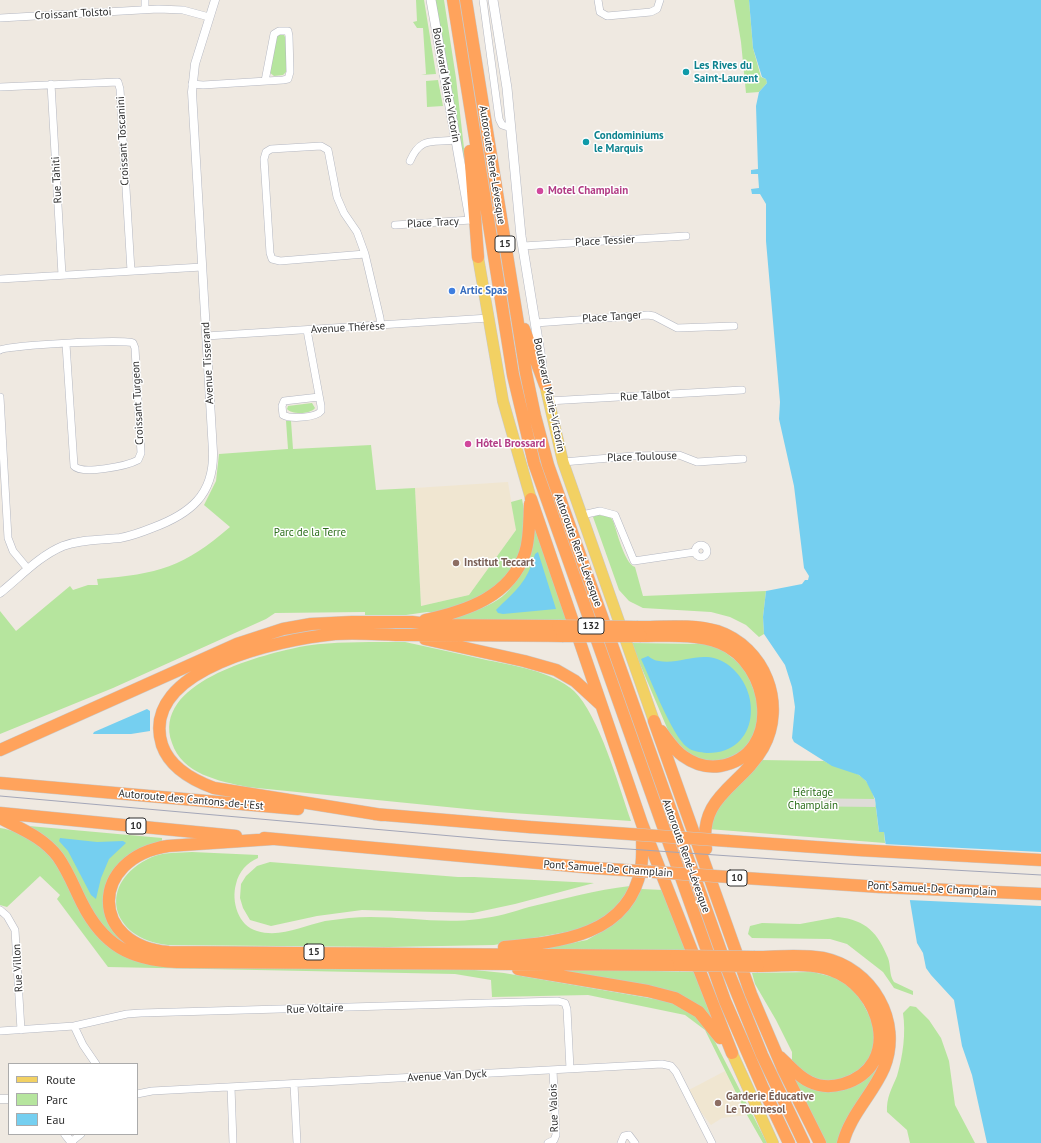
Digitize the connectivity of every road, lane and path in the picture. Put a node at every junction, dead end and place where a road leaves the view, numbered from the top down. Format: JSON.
{"nodes":[{"id":1,"x":145,"y":0,"type":"edge"},
{"id":2,"x":215,"y":0,"type":"edge"},
{"id":3,"x":431,"y":0,"type":"edge"},
{"id":4,"x":452,"y":0,"type":"edge"},
{"id":5,"x":466,"y":0,"type":"edge"},
{"id":6,"x":483,"y":0,"type":"edge"},
{"id":7,"x":493,"y":0,"type":"edge"},
{"id":8,"x":598,"y":0,"type":"edge"},
{"id":9,"x":660,"y":3,"type":"edge"},
{"id":10,"x":145,"y":9,"type":"junction"},
{"id":11,"x":209,"y":17,"type":"junction"},
{"id":12,"x":0,"y":18,"type":"edge"},
{"id":13,"x":266,"y":81,"type":"junction"},
{"id":14,"x":51,"y":84,"type":"junction"},
{"id":15,"x":192,"y":84,"type":"junction"},
{"id":16,"x":0,"y":87,"type":"edge"},
{"id":17,"x":467,"y":88,"type":"junction"},
{"id":18,"x":511,"y":128,"type":"junction"},
{"id":19,"x":456,"y":140,"type":"junction"},
{"id":20,"x":410,"y":161,"type":"dead end"},
{"id":21,"x":471,"y":220,"type":"junction"},
{"id":22,"x":395,"y":225,"type":"dead end"},
{"id":23,"x":686,"y":236,"type":"dead end"},
{"id":24,"x":523,"y":246,"type":"junction"},
{"id":25,"x":365,"y":254,"type":"junction"},
{"id":26,"x":478,"y":257,"type":"junction"},
{"id":27,"x":202,"y":267,"type":"junction"},
{"id":28,"x":131,"y":271,"type":"junction"},
{"id":29,"x":62,"y":275,"type":"junction"},
{"id":30,"x":0,"y":278,"type":"edge"},
{"id":31,"x":515,"y":304,"type":"junction"},
{"id":32,"x":489,"y":318,"type":"junction"},
{"id":33,"x":535,"y":323,"type":"junction"},
{"id":34,"x":381,"y":326,"type":"junction"},
{"id":35,"x":734,"y":326,"type":"dead end"},
{"id":36,"x":307,"y":330,"type":"junction"},
{"id":37,"x":206,"y":336,"type":"junction"},
{"id":38,"x":66,"y":344,"type":"junction"},
{"id":39,"x":0,"y":350,"type":"edge"},
{"id":40,"x":545,"y":385,"type":"junction"},
{"id":41,"x":742,"y":390,"type":"dead end"},
{"id":42,"x":0,"y":397,"type":"edge"},
{"id":43,"x":319,"y":397,"type":"junction"},
{"id":44,"x":548,"y":401,"type":"junction"},
{"id":45,"x":743,"y":459,"type":"dead end"},
{"id":46,"x":563,"y":462,"type":"junction"},
{"id":47,"x":531,"y":499,"type":"junction"},
{"id":48,"x":582,"y":515,"type":"junction"},
{"id":49,"x":695,"y":552,"type":"dead end"},
{"id":50,"x":28,"y":569,"type":"junction"},
{"id":51,"x":0,"y":593,"type":"edge"},
{"id":52,"x":412,"y":622,"type":"junction"},
{"id":53,"x":560,"y":631,"type":"junction"},
{"id":54,"x":640,"y":632,"type":"junction"},
{"id":55,"x":406,"y":635,"type":"junction"},
{"id":56,"x":600,"y":704,"type":"junction"},
{"id":57,"x":654,"y":721,"type":"junction"},
{"id":58,"x":0,"y":750,"type":"edge"},
{"id":59,"x":0,"y":783,"type":"edge"},
{"id":60,"x":0,"y":813,"type":"edge"},
{"id":61,"x":382,"y":815,"type":"junction"},
{"id":62,"x":0,"y":818,"type":"edge"},
{"id":63,"x":642,"y":824,"type":"junction"},
{"id":64,"x":272,"y":839,"type":"junction"},
{"id":65,"x":1041,"y":860,"type":"edge"},
{"id":66,"x":712,"y":881,"type":"junction"},
{"id":67,"x":1041,"y":894,"type":"edge"},
{"id":68,"x":0,"y":910,"type":"edge"},
{"id":69,"x":446,"y":953,"type":"junction"},
{"id":70,"x":678,"y":961,"type":"junction"},
{"id":71,"x":757,"y":961,"type":"junction"},
{"id":72,"x":488,"y":964,"type":"junction"},
{"id":73,"x":74,"y":1026,"type":"junction"},
{"id":74,"x":21,"y":1030,"type":"junction"},
{"id":75,"x":0,"y":1031,"type":"edge"},
{"id":76,"x":732,"y":1053,"type":"junction"},
{"id":77,"x":776,"y":1053,"type":"junction"},
{"id":78,"x":95,"y":1063,"type":"edge"},
{"id":79,"x":570,"y":1069,"type":"junction"},
{"id":80,"x":553,"y":1070,"type":"junction"},
{"id":81,"x":294,"y":1084,"type":"junction"},
{"id":82,"x":231,"y":1087,"type":"junction"},
{"id":83,"x":138,"y":1094,"type":"edge"},
{"id":84,"x":81,"y":1135,"type":"edge"},
{"id":85,"x":72,"y":1142,"type":"edge"},
{"id":86,"x":232,"y":1143,"type":"edge"},
{"id":87,"x":297,"y":1143,"type":"edge"},
{"id":88,"x":548,"y":1143,"type":"edge"},
{"id":89,"x":621,"y":1143,"type":"edge"},
{"id":90,"x":635,"y":1143,"type":"edge"},
{"id":91,"x":712,"y":1143,"type":"edge"},
{"id":92,"x":774,"y":1143,"type":"edge"},
{"id":93,"x":789,"y":1143,"type":"edge"},
{"id":94,"x":804,"y":1143,"type":"edge"},
{"id":95,"x":820,"y":1143,"type":"edge"},
{"id":96,"x":843,"y":1143,"type":"edge"}],
"edges":[{"from":1,"to":10,"type":"street"},
{"from":2,"to":11,"type":"street","name":"Avenue Tisserand"},
{"from":3,"to":19,"type":"main road","name":"Boulevard Marie-Victorin"},
{"from":4,"to":17,"type":"highway","name":"Autoroute René-Lévesque"},
{"from":5,"to":31,"type":"highway","name":"Autoroute René-Lévesque","number":"15"},
{"from":6,"to":18,"type":"street"},
{"from":7,"to":18,"type":"main road","name":"Boulevard Marie-Victorin"},
{"from":8,"to":9,"type":"street"},
{"from":10,"to":11,"type":"street","name":"Croissant Tolstoi"},
{"from":10,"to":12,"type":"street","name":"Croissant Tolstoi"},
{"from":11,"to":15,"type":"street","name":"Avenue Tisserand"},
{"from":13,"to":13,"type":"street"},
{"from":13,"to":15,"type":"street"},
{"from":14,"to":16,"type":"street","name":"Croissant Toscanini"},
{"from":14,"to":28,"type":"street","name":"Croissant Toscanini"},
{"from":14,"to":29,"type":"street","name":"Rue Tahiti"},
{"from":15,"to":27,"type":"street","name":"Avenue Tisserand"},
{"from":17,"to":26,"type":"highway"},
{"from":17,"to":93,"type":"highway","name":"Autoroute René-Lévesque","number":"132"},
{"from":18,"to":24,"type":"main road","name":"Boulevard Marie-Victorin"},
{"from":19,"to":20,"type":"street"},
{"from":19,"to":21,"type":"main road","name":"Boulevard Marie-Victorin"},
{"from":21,"to":22,"type":"street","name":"Place Tracy"},
{"from":21,"to":26,"type":"main road","name":"Boulevard Marie-Victorin"},
{"from":23,"to":24,"type":"street","name":"Place Tessier"},
{"from":24,"to":33,"type":"main road","name":"Boulevard Marie-Victorin"},
{"from":25,"to":25,"type":"street"},
{"from":25,"to":34,"type":"street"},
{"from":26,"to":32,"type":"main road","name":"Boulevard Marie-Victorin"},
{"from":27,"to":28,"type":"street"},
{"from":27,"to":37,"type":"street","name":"Avenue Tisserand"},
{"from":28,"to":29,"type":"street"},
{"from":29,"to":30,"type":"street"},
{"from":31,"to":40,"type":"highway"},
{"from":31,"to":94,"type":"highway","name":"Autoroute René-Lévesque","number":"132"},
{"from":32,"to":34,"type":"street","name":"Avenue Thérèse"},
{"from":32,"to":47,"type":"main road","name":"Boulevard Marie-Victorin"},
{"from":33,"to":35,"type":"street","name":"Place Tanger"},
{"from":33,"to":40,"type":"main road","name":"Boulevard Marie-Victorin"},
{"from":34,"to":36,"type":"street","name":"Avenue Thérèse"},
{"from":36,"to":37,"type":"street","name":"Avenue Thérèse"},
{"from":36,"to":43,"type":"street"},
{"from":37,"to":50,"type":"street","name":"Avenue Tisserand"},
{"from":38,"to":38,"type":"street","name":"Croissant Turgeon"},
{"from":38,"to":39,"type":"street","name":"Croissant Turgeon"},
{"from":40,"to":44,"type":"main road","name":"Boulevard Marie-Victorin"},
{"from":41,"to":44,"type":"street","name":"Rue Talbot"},
{"from":42,"to":50,"type":"street"},
{"from":43,"to":43,"type":"street"},
{"from":44,"to":46,"type":"main road","name":"Boulevard Marie-Victorin"},
{"from":45,"to":46,"type":"street","name":"Place Toulouse"},
{"from":46,"to":48,"type":"main road","name":"Boulevard Marie-Victorin"},
{"from":47,"to":52,"type":"highway"},
{"from":47,"to":56,"type":"highway"},
{"from":48,"to":49,"type":"street"},
{"from":48,"to":57,"type":"main road","name":"Boulevard Marie-Victorin"},
{"from":50,"to":51,"type":"street","name":"Avenue Tisserand"},
{"from":52,"to":53,"type":"highway"},
{"from":52,"to":58,"type":"highway"},
{"from":53,"to":54,"type":"highway","bridge":true},
{"from":53,"to":55,"type":"highway"},
{"from":54,"to":57,"type":"highway"},
{"from":54,"to":66,"type":"highway"},
{"from":55,"to":56,"type":"highway"},
{"from":55,"to":61,"type":"highway"},
{"from":56,"to":63,"type":"highway"},
{"from":57,"to":66,"type":"highway"},
{"from":59,"to":61,"type":"highway","name":"Autoroute des Cantons-de-l'Est"},
{"from":60,"to":64,"type":"highway","number":"10"},
{"from":61,"to":65,"type":"highway","bridge":true},
{"from":62,"to":72,"type":"highway"},
{"from":63,"to":69,"type":"highway"},
{"from":63,"to":76,"type":"highway"},
{"from":64,"to":67,"type":"highway","name":"Pont Samuel-De Champlain","number":"10","bridge":true},
{"from":64,"to":69,"type":"highway","number":"15"},
{"from":66,"to":77,"type":"highway"},
{"from":68,"to":74,"type":"street","name":"Rue Villon"},
{"from":69,"to":70,"type":"highway"},
{"from":70,"to":71,"type":"highway","bridge":true},
{"from":70,"to":72,"type":"highway"},
{"from":71,"to":77,"type":"highway"},
{"from":71,"to":96,"type":"highway"},
{"from":72,"to":76,"type":"highway"},
{"from":73,"to":74,"type":"street","name":"Rue Voltaire"},
{"from":73,"to":78,"type":"street"},
{"from":73,"to":79,"type":"street","name":"Rue Voltaire"},
{"from":74,"to":75,"type":"street","name":"Rue Voltaire"},
{"from":76,"to":92,"type":"main road"},
{"from":77,"to":95,"type":"highway"},
{"from":79,"to":80,"type":"street","name":"Avenue Van Dyck"},
{"from":79,"to":91,"type":"street","name":"Avenue Van Dyck"},
{"from":80,"to":81,"type":"street","name":"Avenue Van Dyck"},
{"from":80,"to":88,"type":"street","name":"Rue Valois"},
{"from":81,"to":82,"type":"street","name":"Avenue Van Dyck"},
{"from":81,"to":87,"type":"street"},
{"from":82,"to":83,"type":"street","name":"Avenue Van Dyck"},
{"from":82,"to":86,"type":"street"},
{"from":84,"to":85,"type":"street"},
{"from":89,"to":90,"type":"street"}]}
